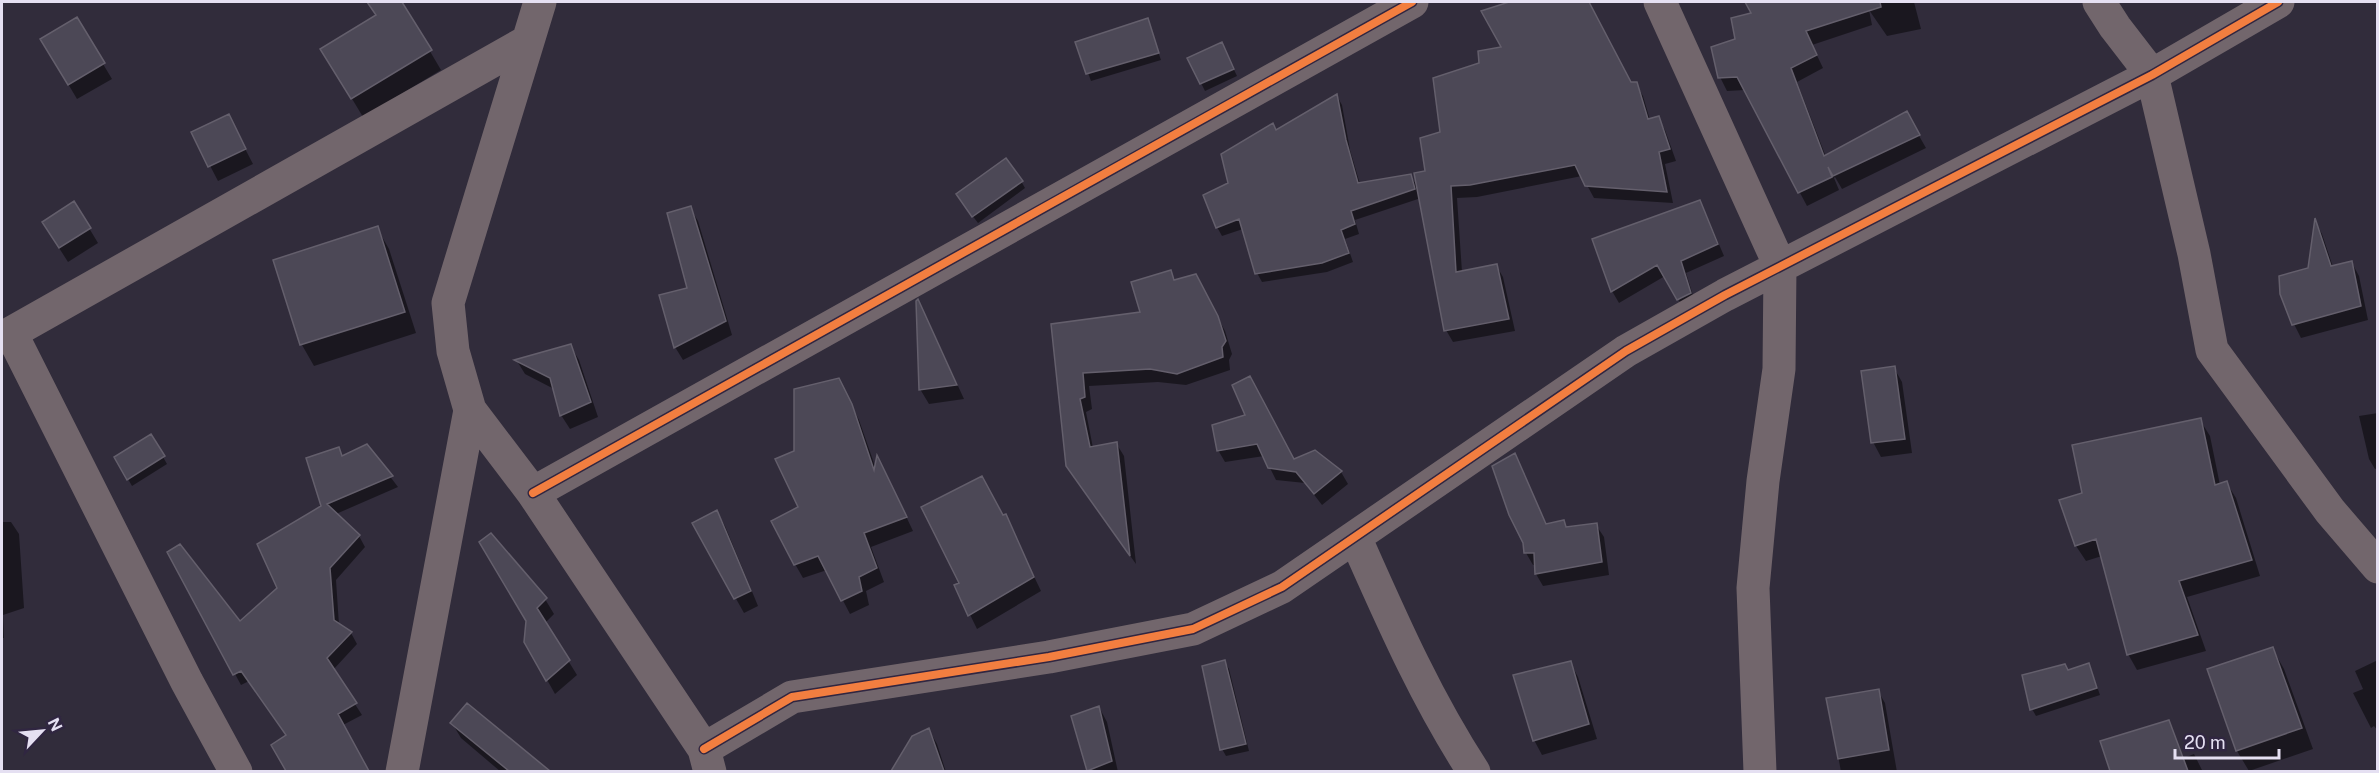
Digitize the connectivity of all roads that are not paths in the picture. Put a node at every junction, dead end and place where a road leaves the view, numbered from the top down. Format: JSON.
{"nodes":[{"id":1,"x":540,"y":2,"type":"edge"},
{"id":2,"x":1412,"y":2,"type":"edge"},
{"id":3,"x":1660,"y":2,"type":"edge"},
{"id":4,"x":2099,"y":2,"type":"edge"},
{"id":5,"x":2278,"y":2,"type":"edge"},
{"id":6,"x":528,"y":41,"type":"junction"},
{"id":7,"x":2152,"y":75,"type":"junction"},
{"id":8,"x":1780,"y":266,"type":"junction"},
{"id":9,"x":6,"y":336,"type":"edge"},
{"id":10,"x":470,"y":410,"type":"junction"},
{"id":11,"x":532,"y":493,"type":"junction"},
{"id":12,"x":1355,"y":537,"type":"junction"},
{"id":13,"x":2378,"y":567,"type":"edge"},
{"id":14,"x":707,"y":760,"type":"edge"},
{"id":15,"x":236,"y":771,"type":"edge"},
{"id":16,"x":402,"y":771,"type":"edge"},
{"id":17,"x":1474,"y":771,"type":"edge"},
{"id":18,"x":1760,"y":771,"type":"edge"}],
"edges":[{"from":1,"to":6,"type":"street"},
{"from":2,"to":11,"type":"street"},
{"from":3,"to":8,"type":"street"},
{"from":4,"to":7,"type":"street"},
{"from":5,"to":7,"type":"street"},
{"from":6,"to":9,"type":"street"},
{"from":6,"to":10,"type":"street"},
{"from":7,"to":8,"type":"street"},
{"from":7,"to":13,"type":"street"},
{"from":8,"to":12,"type":"street"},
{"from":8,"to":18,"type":"street"},
{"from":9,"to":15,"type":"street"},
{"from":10,"to":11,"type":"street"},
{"from":10,"to":16,"type":"street"},
{"from":11,"to":14,"type":"street"},
{"from":12,"to":14,"type":"street"},
{"from":12,"to":17,"type":"street"}]}
